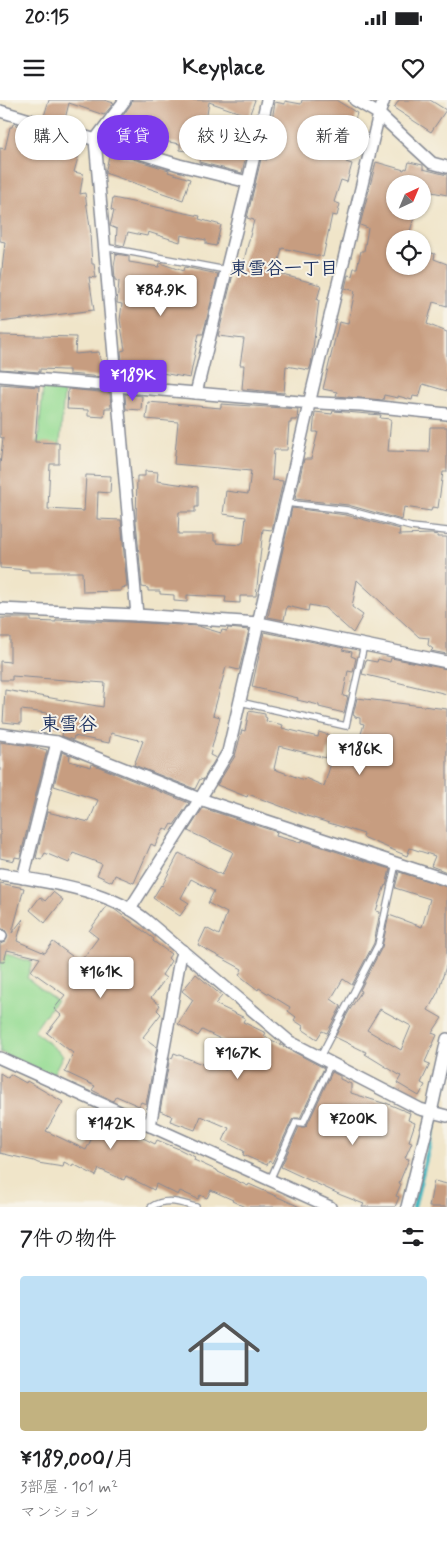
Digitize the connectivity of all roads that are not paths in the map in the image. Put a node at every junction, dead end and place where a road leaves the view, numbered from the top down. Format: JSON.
{"nodes":[{"id":1,"x":125,"y":100,"type":"edge"},
{"id":2,"x":267,"y":100,"type":"edge"},
{"id":3,"x":354,"y":100,"type":"edge"},
{"id":4,"x":384,"y":100,"type":"edge"},
{"id":5,"x":0,"y":111,"type":"edge"},
{"id":6,"x":379,"y":114,"type":"junction"},
{"id":7,"x":95,"y":140,"type":"junction"},
{"id":8,"x":447,"y":167,"type":"edge"},
{"id":9,"x":248,"y":182,"type":"junction"},
{"id":10,"x":104,"y":247,"type":"junction"},
{"id":11,"x":226,"y":270,"type":"junction"},
{"id":12,"x":0,"y":376,"type":"edge"},
{"id":13,"x":117,"y":386,"type":"junction"},
{"id":14,"x":196,"y":393,"type":"junction"},
{"id":15,"x":309,"y":402,"type":"junction"},
{"id":16,"x":447,"y":414,"type":"edge"},
{"id":17,"x":286,"y":503,"type":"junction"},
{"id":18,"x":447,"y":531,"type":"edge"},
{"id":19,"x":0,"y":609,"type":"edge"},
{"id":20,"x":137,"y":615,"type":"junction"},
{"id":21,"x":259,"y":623,"type":"junction"},
{"id":22,"x":364,"y":645,"type":"junction"},
{"id":23,"x":447,"y":662,"type":"edge"},
{"id":24,"x":240,"y":702,"type":"junction"},
{"id":25,"x":0,"y":734,"type":"edge"},
{"id":26,"x":57,"y":742,"type":"junction"},
{"id":27,"x":200,"y":799,"type":"junction"},
{"id":28,"x":396,"y":863,"type":"junction"},
{"id":29,"x":0,"y":874,"type":"edge"},
{"id":30,"x":23,"y":878,"type":"junction"},
{"id":31,"x":447,"y":880,"type":"edge"},
{"id":32,"x":130,"y":908,"type":"junction"},
{"id":33,"x":183,"y":951,"type":"junction"},
{"id":34,"x":447,"y":1039,"type":"edge"},
{"id":35,"x":320,"y":1057,"type":"junction"},
{"id":36,"x":1,"y":1060,"type":"edge"},
{"id":37,"x":331,"y":1063,"type":"junction"},
{"id":38,"x":438,"y":1114,"type":"edge"},
{"id":39,"x":150,"y":1126,"type":"junction"},
{"id":40,"x":270,"y":1180,"type":"junction"},
{"id":41,"x":151,"y":1207,"type":"edge"},
{"id":42,"x":196,"y":1207,"type":"edge"},
{"id":43,"x":330,"y":1207,"type":"edge"},
{"id":44,"x":407,"y":1207,"type":"edge"}],
"edges":[{"from":1,"to":7,"type":"street"},
{"from":2,"to":9,"type":"street"},
{"from":3,"to":6,"type":"street"},
{"from":4,"to":6,"type":"street"},
{"from":5,"to":7,"type":"street"},
{"from":6,"to":8,"type":"street"},
{"from":6,"to":15,"type":"street"},
{"from":7,"to":9,"type":"street"},
{"from":7,"to":10,"type":"street"},
{"from":9,"to":11,"type":"street"},
{"from":10,"to":11,"type":"lane"},
{"from":10,"to":13,"type":"street"},
{"from":11,"to":14,"type":"street"},
{"from":12,"to":13,"type":"street"},
{"from":13,"to":14,"type":"street"},
{"from":13,"to":20,"type":"street"},
{"from":14,"to":15,"type":"street"},
{"from":15,"to":16,"type":"street"},
{"from":15,"to":17,"type":"street"},
{"from":17,"to":18,"type":"lane"},
{"from":17,"to":21,"type":"street"},
{"from":19,"to":20,"type":"street"},
{"from":20,"to":21,"type":"street"},
{"from":21,"to":22,"type":"street"},
{"from":21,"to":24,"type":"street"},
{"from":22,"to":23,"type":"street"},
{"from":22,"to":24,"type":"lane"},
{"from":24,"to":27,"type":"street"},
{"from":25,"to":26,"type":"street"},
{"from":26,"to":27,"type":"street"},
{"from":26,"to":30,"type":"street"},
{"from":27,"to":28,"type":"street"},
{"from":27,"to":32,"type":"street"},
{"from":28,"to":31,"type":"street"},
{"from":28,"to":35,"type":"lane"},
{"from":29,"to":30,"type":"street"},
{"from":30,"to":32,"type":"street"},
{"from":32,"to":33,"type":"street"},
{"from":33,"to":35,"type":"street"},
{"from":33,"to":39,"type":"street"},
{"from":34,"to":38,"type":"street"},
{"from":35,"to":37,"type":"street"},
{"from":36,"to":39,"type":"street"},
{"from":37,"to":38,"type":"street"},
{"from":37,"to":40,"type":"lane"},
{"from":38,"to":44,"type":"street"},
{"from":39,"to":40,"type":"street"},
{"from":40,"to":43,"type":"street"},
{"from":41,"to":42,"type":"lane"}]}
